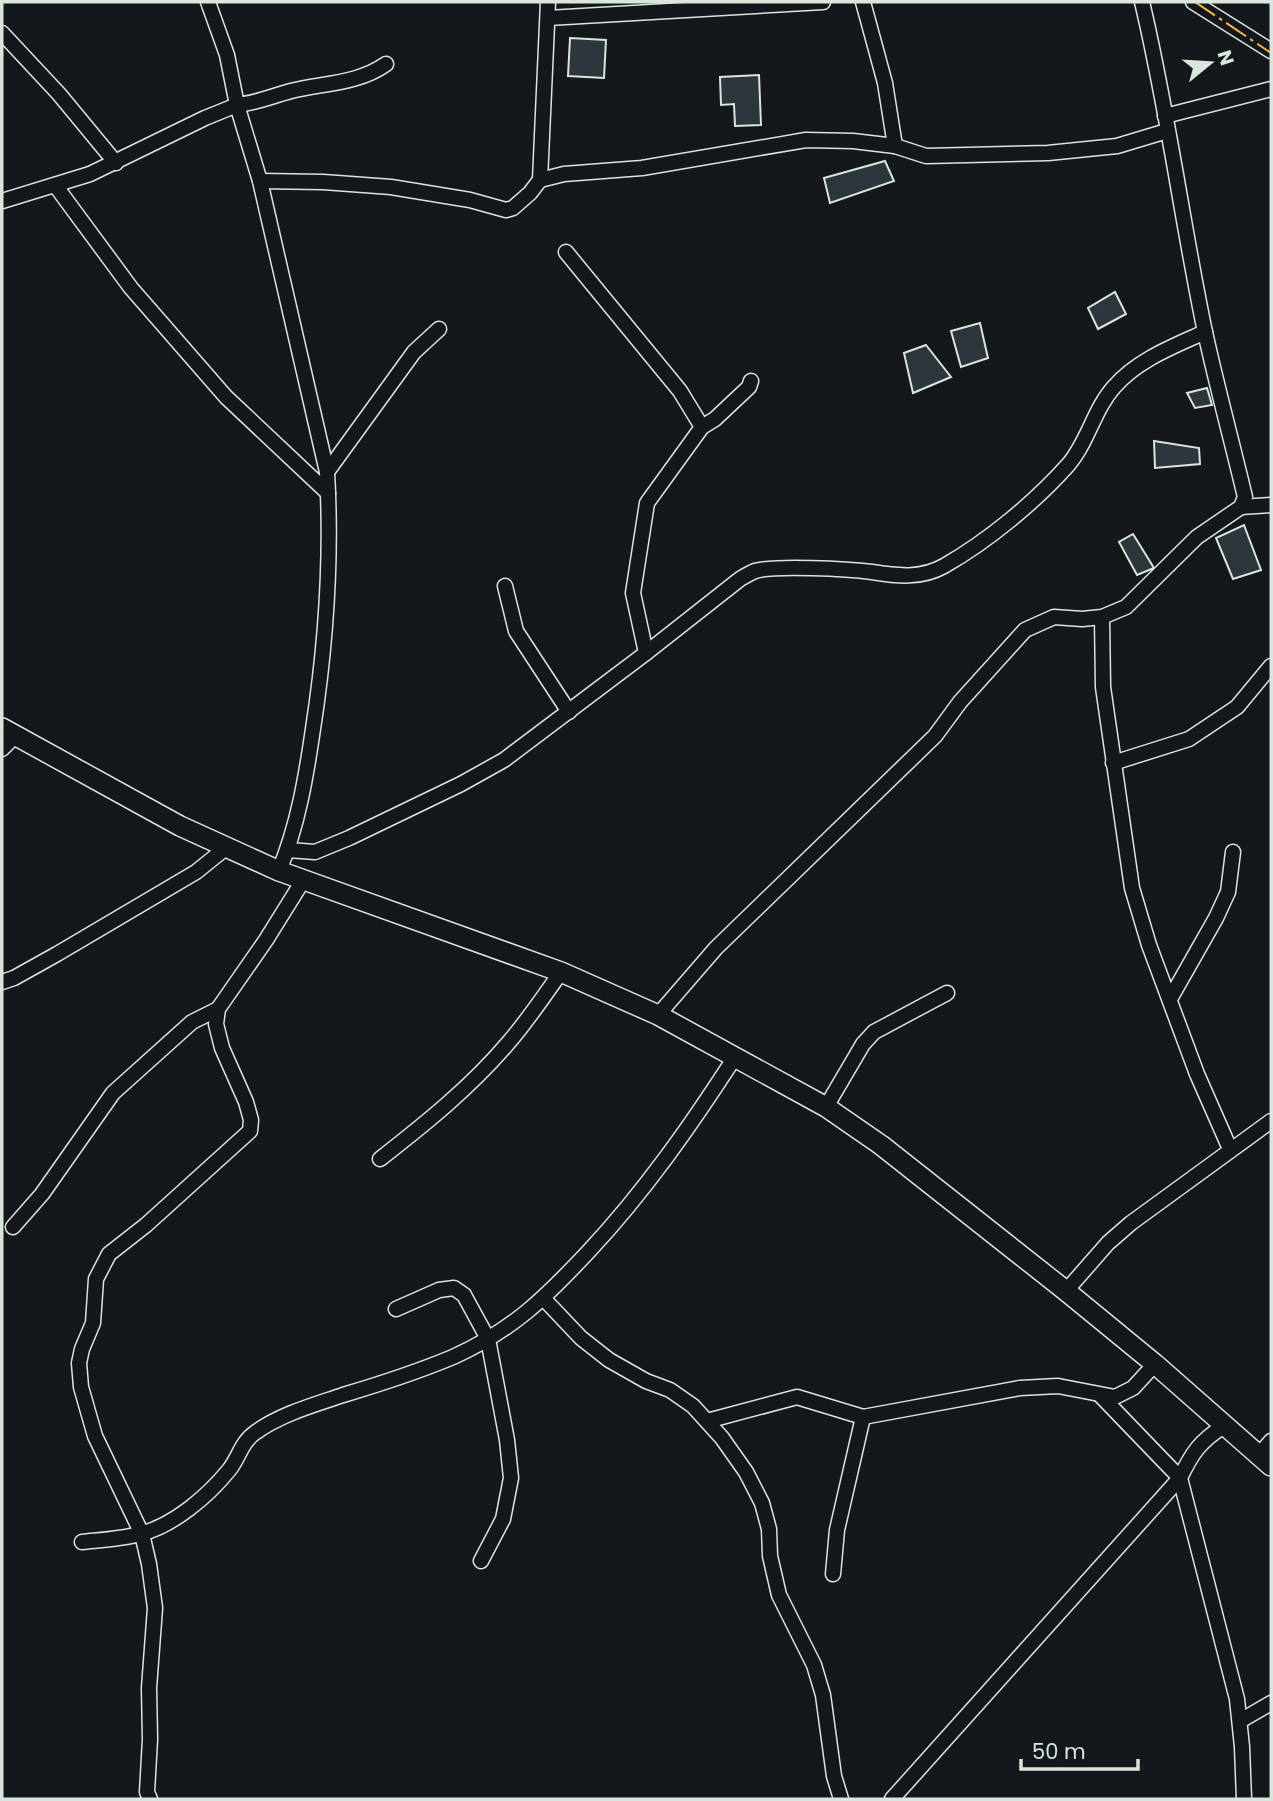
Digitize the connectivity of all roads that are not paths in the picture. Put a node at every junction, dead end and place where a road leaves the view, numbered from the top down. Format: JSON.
{"nodes":[{"id":1,"x":208,"y":2,"type":"edge"},
{"id":2,"x":548,"y":2,"type":"edge"},
{"id":3,"x":823,"y":2,"type":"edge"},
{"id":4,"x":863,"y":2,"type":"edge"},
{"id":5,"x":1142,"y":2,"type":"edge"},
{"id":6,"x":1193,"y":2,"type":"edge"},
{"id":7,"x":548,"y":18,"type":"junction"},
{"id":8,"x":2,"y":33,"type":"edge"},
{"id":9,"x":1271,"y":51,"type":"edge"},
{"id":10,"x":386,"y":64,"type":"dead end"},
{"id":11,"x":1271,"y":89,"type":"edge"},
{"id":12,"x":237,"y":105,"type":"junction"},
{"id":13,"x":1165,"y":116,"type":"junction"},
{"id":14,"x":1167,"y":131,"type":"junction"},
{"id":15,"x":895,"y":146,"type":"junction"},
{"id":16,"x":116,"y":163,"type":"junction"},
{"id":17,"x":540,"y":180,"type":"junction"},
{"id":18,"x":260,"y":181,"type":"junction"},
{"id":19,"x":55,"y":185,"type":"junction"},
{"id":20,"x":2,"y":201,"type":"edge"},
{"id":21,"x":566,"y":252,"type":"dead end"},
{"id":22,"x":439,"y":329,"type":"dead end"},
{"id":23,"x":1205,"y":332,"type":"junction"},
{"id":24,"x":751,"y":381,"type":"dead end"},
{"id":25,"x":702,"y":427,"type":"junction"},
{"id":26,"x":327,"y":472,"type":"junction"},
{"id":27,"x":328,"y":493,"type":"junction"},
{"id":28,"x":1271,"y":505,"type":"edge"},
{"id":29,"x":1241,"y":507,"type":"junction"},
{"id":30,"x":505,"y":586,"type":"dead end"},
{"id":31,"x":1102,"y":617,"type":"junction"},
{"id":32,"x":646,"y":653,"type":"junction"},
{"id":33,"x":1271,"y":666,"type":"edge"},
{"id":34,"x":569,"y":712,"type":"junction"},
{"id":35,"x":6,"y":738,"type":"edge"},
{"id":36,"x":1113,"y":763,"type":"junction"},
{"id":37,"x":227,"y":847,"type":"junction"},
{"id":38,"x":288,"y":850,"type":"junction"},
{"id":39,"x":1233,"y":852,"type":"dead end"},
{"id":40,"x":279,"y":870,"type":"junction"},
{"id":41,"x":304,"y":880,"type":"junction"},
{"id":42,"x":561,"y":972,"type":"junction"},
{"id":43,"x":2,"y":982,"type":"edge"},
{"id":44,"x":947,"y":993,"type":"dead end"},
{"id":45,"x":1170,"y":999,"type":"junction"},
{"id":46,"x":218,"y":1009,"type":"junction"},
{"id":47,"x":658,"y":1015,"type":"junction"},
{"id":48,"x":735,"y":1057,"type":"junction"},
{"id":49,"x":826,"y":1107,"type":"junction"},
{"id":50,"x":1271,"y":1121,"type":"edge"},
{"id":51,"x":1230,"y":1149,"type":"junction"},
{"id":52,"x":380,"y":1159,"type":"dead end"},
{"id":53,"x":13,"y":1227,"type":"dead end"},
{"id":54,"x":1066,"y":1291,"type":"junction"},
{"id":55,"x":544,"y":1299,"type":"junction"},
{"id":56,"x":396,"y":1310,"type":"dead end"},
{"id":57,"x":488,"y":1339,"type":"junction"},
{"id":58,"x":1155,"y":1363,"type":"junction"},
{"id":59,"x":1100,"y":1395,"type":"junction"},
{"id":60,"x":863,"y":1417,"type":"junction"},
{"id":61,"x":707,"y":1421,"type":"junction"},
{"id":62,"x":1224,"y":1426,"type":"junction"},
{"id":63,"x":1267,"y":1454,"type":"edge"},
{"id":64,"x":1180,"y":1478,"type":"junction"},
{"id":65,"x":142,"y":1534,"type":"junction"},
{"id":66,"x":82,"y":1542,"type":"dead end"},
{"id":67,"x":481,"y":1562,"type":"dead end"},
{"id":68,"x":833,"y":1574,"type":"dead end"},
{"id":69,"x":1271,"y":1703,"type":"edge"},
{"id":70,"x":1240,"y":1721,"type":"junction"},
{"id":71,"x":150,"y":1799,"type":"edge"},
{"id":72,"x":841,"y":1799,"type":"edge"},
{"id":73,"x":892,"y":1799,"type":"edge"},
{"id":74,"x":1244,"y":1799,"type":"edge"}],
"edges":[{"from":1,"to":12,"type":"street"},
{"from":2,"to":7,"type":"street"},
{"from":3,"to":7,"type":"street"},
{"from":4,"to":15,"type":"street"},
{"from":5,"to":13,"type":"street"},
{"from":6,"to":9,"type":"street"},
{"from":7,"to":17,"type":"street"},
{"from":8,"to":16,"type":"street"},
{"from":10,"to":12,"type":"street"},
{"from":11,"to":13,"type":"street"},
{"from":12,"to":16,"type":"street"},
{"from":12,"to":18,"type":"street"},
{"from":13,"to":14,"type":"street"},
{"from":14,"to":15,"type":"street"},
{"from":14,"to":23,"type":"street"},
{"from":15,"to":17,"type":"street"},
{"from":16,"to":19,"type":"street"},
{"from":17,"to":18,"type":"street"},
{"from":18,"to":26,"type":"street"},
{"from":19,"to":20,"type":"street"},
{"from":19,"to":27,"type":"street"},
{"from":21,"to":25,"type":"street"},
{"from":22,"to":26,"type":"street"},
{"from":23,"to":29,"type":"street"},
{"from":23,"to":32,"type":"street"},
{"from":24,"to":25,"type":"street"},
{"from":25,"to":32,"type":"street"},
{"from":26,"to":27,"type":"street"},
{"from":27,"to":38,"type":"street"},
{"from":28,"to":29,"type":"street"},
{"from":29,"to":31,"type":"street"},
{"from":30,"to":34,"type":"street"},
{"from":31,"to":36,"type":"street"},
{"from":31,"to":47,"type":"street"},
{"from":32,"to":34,"type":"street"},
{"from":33,"to":36,"type":"street"},
{"from":34,"to":38,"type":"street"},
{"from":35,"to":37,"type":"main road"},
{"from":36,"to":45,"type":"street"},
{"from":37,"to":40,"type":"main road"},
{"from":37,"to":43,"type":"street"},
{"from":38,"to":40,"type":"street"},
{"from":39,"to":45,"type":"street"},
{"from":40,"to":41,"type":"main road"},
{"from":41,"to":42,"type":"main road"},
{"from":41,"to":46,"type":"street"},
{"from":42,"to":47,"type":"main road"},
{"from":42,"to":52,"type":"street"},
{"from":44,"to":49,"type":"street"},
{"from":45,"to":51,"type":"street"},
{"from":46,"to":53,"type":"street"},
{"from":46,"to":65,"type":"street"},
{"from":47,"to":48,"type":"main road"},
{"from":48,"to":49,"type":"main road"},
{"from":48,"to":55,"type":"street"},
{"from":49,"to":54,"type":"main road"},
{"from":50,"to":51,"type":"street"},
{"from":51,"to":54,"type":"street"},
{"from":54,"to":58,"type":"main road"},
{"from":55,"to":57,"type":"street"},
{"from":55,"to":61,"type":"street"},
{"from":56,"to":57,"type":"street"},
{"from":57,"to":65,"type":"street"},
{"from":57,"to":67,"type":"street"},
{"from":58,"to":59,"type":"street"},
{"from":58,"to":62,"type":"main road"},
{"from":59,"to":60,"type":"street"},
{"from":59,"to":64,"type":"street"},
{"from":60,"to":61,"type":"street"},
{"from":60,"to":68,"type":"street"},
{"from":61,"to":72,"type":"street"},
{"from":62,"to":63,"type":"main road"},
{"from":62,"to":64,"type":"street"},
{"from":64,"to":70,"type":"street"},
{"from":64,"to":73,"type":"street"},
{"from":65,"to":66,"type":"street"},
{"from":65,"to":71,"type":"street"},
{"from":69,"to":70,"type":"street"},
{"from":70,"to":74,"type":"street"}]}
